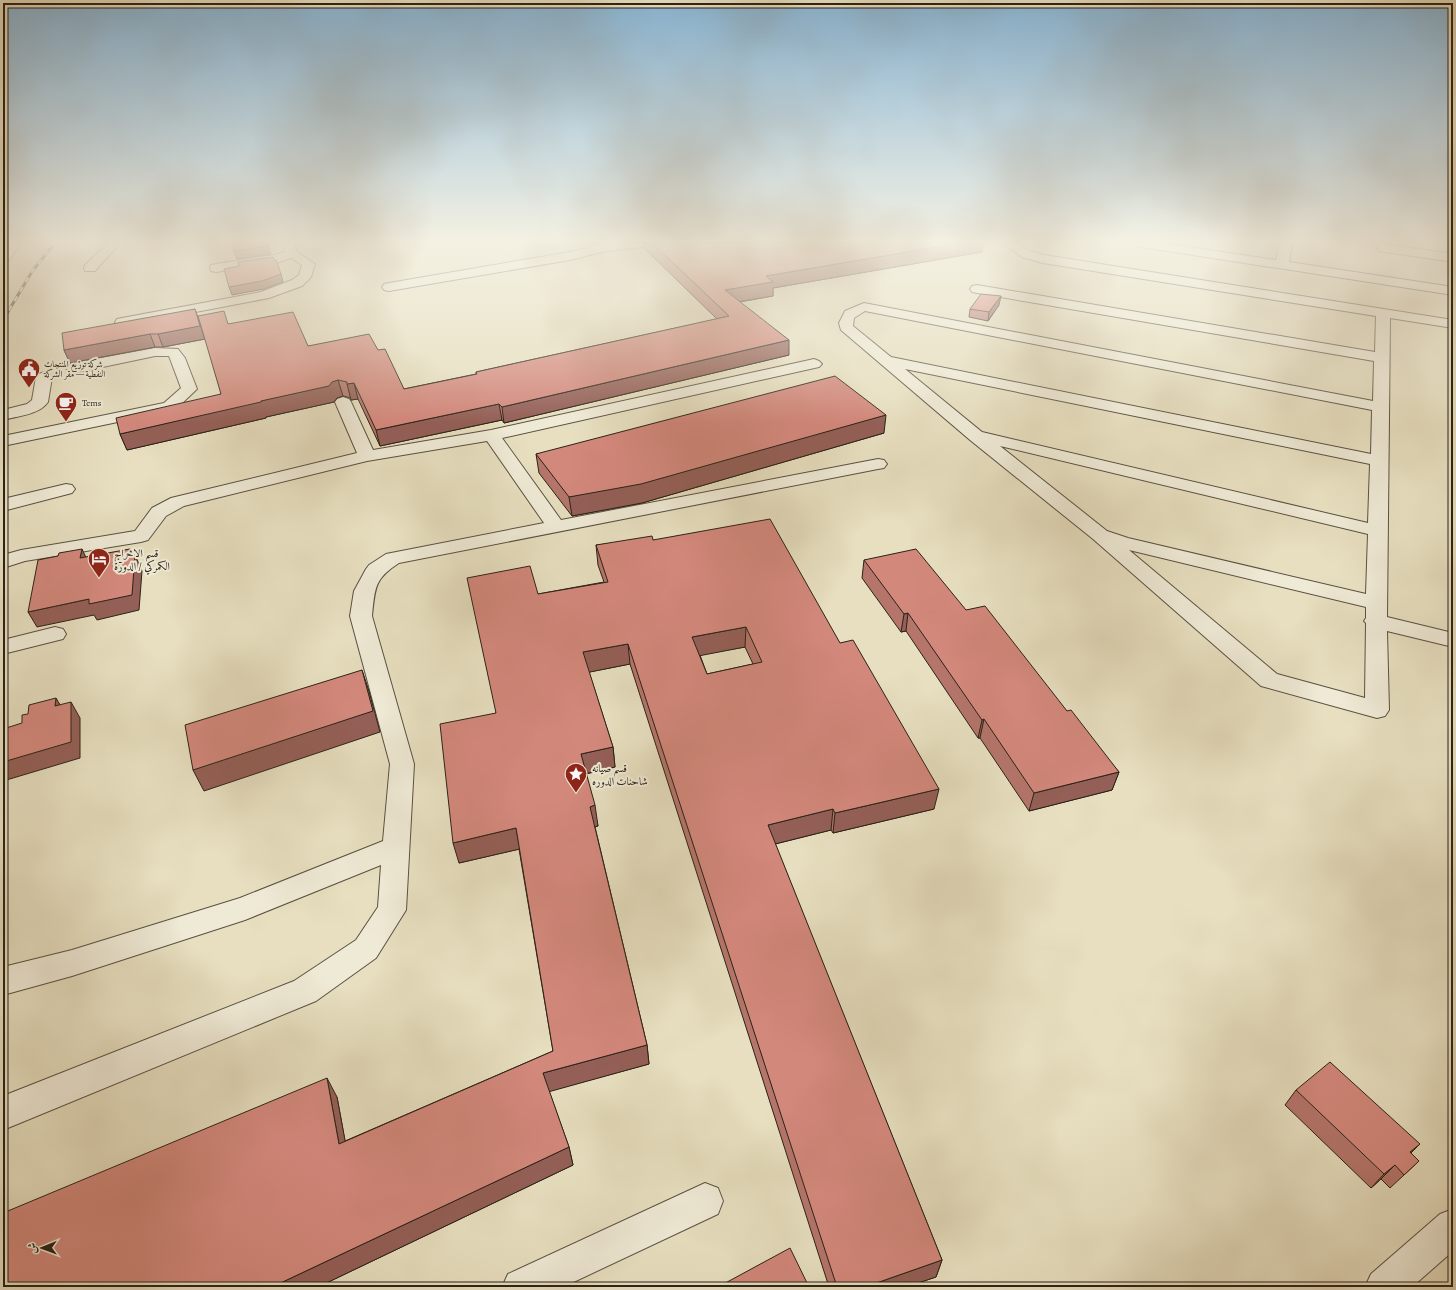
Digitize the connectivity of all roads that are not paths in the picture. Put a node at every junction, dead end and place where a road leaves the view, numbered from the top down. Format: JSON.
{"nodes":[{"id":1,"x":221,"y":303,"type":"edge"},
{"id":2,"x":1060,"y":303,"type":"edge"},
{"id":3,"x":1360,"y":303,"type":"edge"},
{"id":4,"x":1383,"y":313,"type":"junction"},
{"id":5,"x":122,"y":322,"type":"edge"},
{"id":6,"x":1453,"y":324,"type":"edge"},
{"id":7,"x":1382,"y":358,"type":"junction"},
{"id":8,"x":886,"y":360,"type":"junction"},
{"id":9,"x":814,"y":364,"type":"dead end"},
{"id":10,"x":74,"y":368,"type":"dead end"},
{"id":11,"x":44,"y":377,"type":"dead end"},
{"id":12,"x":344,"y":402,"type":"dead end"},
{"id":13,"x":1381,"y":407,"type":"junction"},
{"id":14,"x":3,"y":415,"type":"edge"},
{"id":15,"x":491,"y":435,"type":"junction"},
{"id":16,"x":976,"y":436,"type":"junction"},
{"id":17,"x":3,"y":441,"type":"edge"},
{"id":18,"x":367,"y":456,"type":"junction"},
{"id":19,"x":1380,"y":461,"type":"junction"},
{"id":20,"x":878,"y":464,"type":"dead end"},
{"id":21,"x":66,"y":489,"type":"dead end"},
{"id":22,"x":3,"y":505,"type":"edge"},
{"id":23,"x":556,"y":526,"type":"junction"},
{"id":24,"x":1378,"y":531,"type":"junction"},
{"id":25,"x":1100,"y":535,"type":"junction"},
{"id":26,"x":3,"y":562,"type":"edge"},
{"id":27,"x":1376,"y":612,"type":"junction"},
{"id":28,"x":55,"y":634,"type":"dead end"},
{"id":29,"x":1453,"y":640,"type":"edge"},
{"id":30,"x":3,"y":647,"type":"edge"},
{"id":31,"x":396,"y":847,"type":"junction"},
{"id":32,"x":3,"y":981,"type":"edge"},
{"id":33,"x":3,"y":1113,"type":"edge"},
{"id":34,"x":705,"y":1201,"type":"dead end"},
{"id":35,"x":1452,"y":1229,"type":"edge"},
{"id":36,"x":520,"y":1287,"type":"edge"},
{"id":37,"x":1384,"y":1287,"type":"edge"}],
"edges":[{"from":1,"to":5,"type":"street"},
{"from":2,"to":7,"type":"street"},
{"from":3,"to":4,"type":"street"},
{"from":4,"to":6,"type":"street"},
{"from":4,"to":7,"type":"street"},
{"from":7,"to":13,"type":"street"},
{"from":8,"to":13,"type":"street"},
{"from":8,"to":16,"type":"street"},
{"from":8,"to":19,"type":"street"},
{"from":9,"to":15,"type":"street"},
{"from":10,"to":17,"type":"street"},
{"from":11,"to":14,"type":"street"},
{"from":12,"to":18,"type":"street"},
{"from":13,"to":19,"type":"street"},
{"from":15,"to":18,"type":"street"},
{"from":15,"to":23,"type":"street"},
{"from":16,"to":24,"type":"street"},
{"from":16,"to":25,"type":"street"},
{"from":18,"to":26,"type":"street"},
{"from":19,"to":24,"type":"street"},
{"from":20,"to":23,"type":"street"},
{"from":21,"to":22,"type":"street"},
{"from":23,"to":31,"type":"street"},
{"from":24,"to":27,"type":"street"},
{"from":25,"to":27,"type":"street"},
{"from":25,"to":27,"type":"street"},
{"from":27,"to":29,"type":"street"},
{"from":28,"to":30,"type":"street"},
{"from":31,"to":32,"type":"street"},
{"from":31,"to":33,"type":"street"},
{"from":34,"to":36,"type":"street"},
{"from":35,"to":37,"type":"street"}]}
